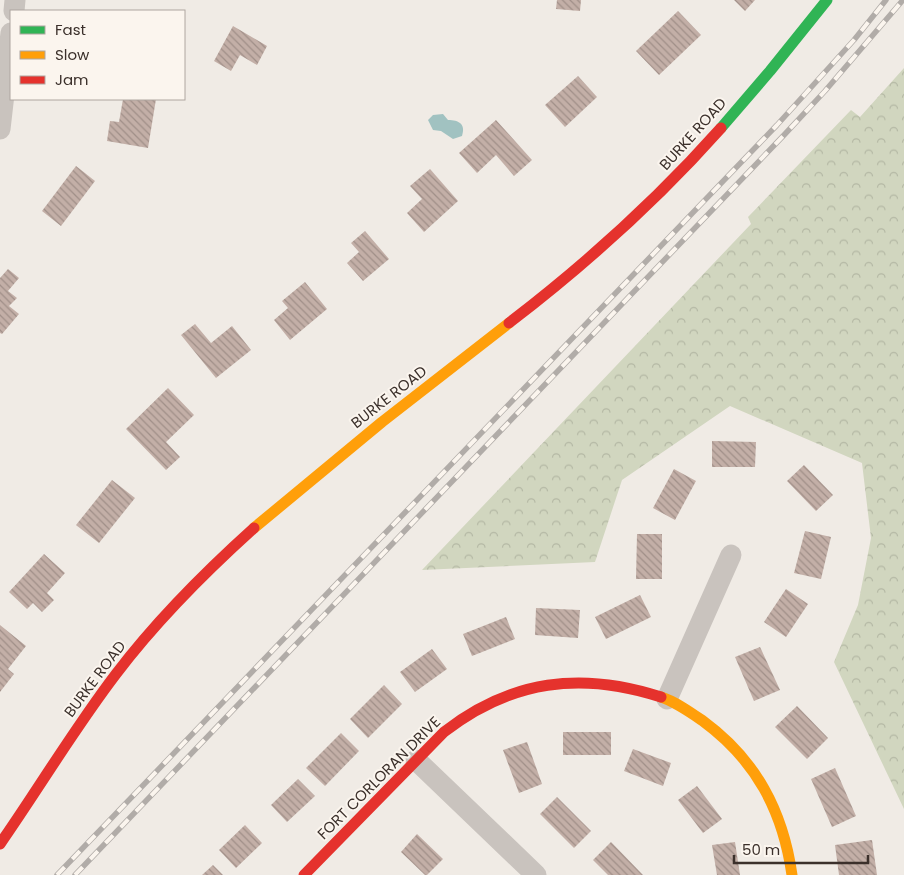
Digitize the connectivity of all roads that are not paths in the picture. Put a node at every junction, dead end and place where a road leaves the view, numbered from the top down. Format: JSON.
{"nodes":[{"id":1,"x":827,"y":0,"type":"edge"},
{"id":2,"x":10,"y":42,"type":"edge"},
{"id":3,"x":0,"y":129,"type":"edge"},
{"id":4,"x":731,"y":555,"type":"dead end"},
{"id":5,"x":667,"y":699,"type":"junction"},
{"id":6,"x":416,"y":760,"type":"junction"},
{"id":7,"x":0,"y":844,"type":"edge"},
{"id":8,"x":304,"y":875,"type":"edge"},
{"id":9,"x":536,"y":875,"type":"edge"},
{"id":10,"x":792,"y":875,"type":"edge"}],
"edges":[{"from":1,"to":7,"type":"street","name":"BURKE ROAD"},
{"from":2,"to":3,"type":"street"},
{"from":4,"to":5,"type":"street"},
{"from":5,"to":6,"type":"street","name":"FORT CORLORAN DRIVE"},
{"from":5,"to":10,"type":"street","name":"FORT CORLORAN DRIVE"},
{"from":6,"to":8,"type":"street","name":"FORT CORLORAN DRIVE"},
{"from":6,"to":9,"type":"street"}]}
